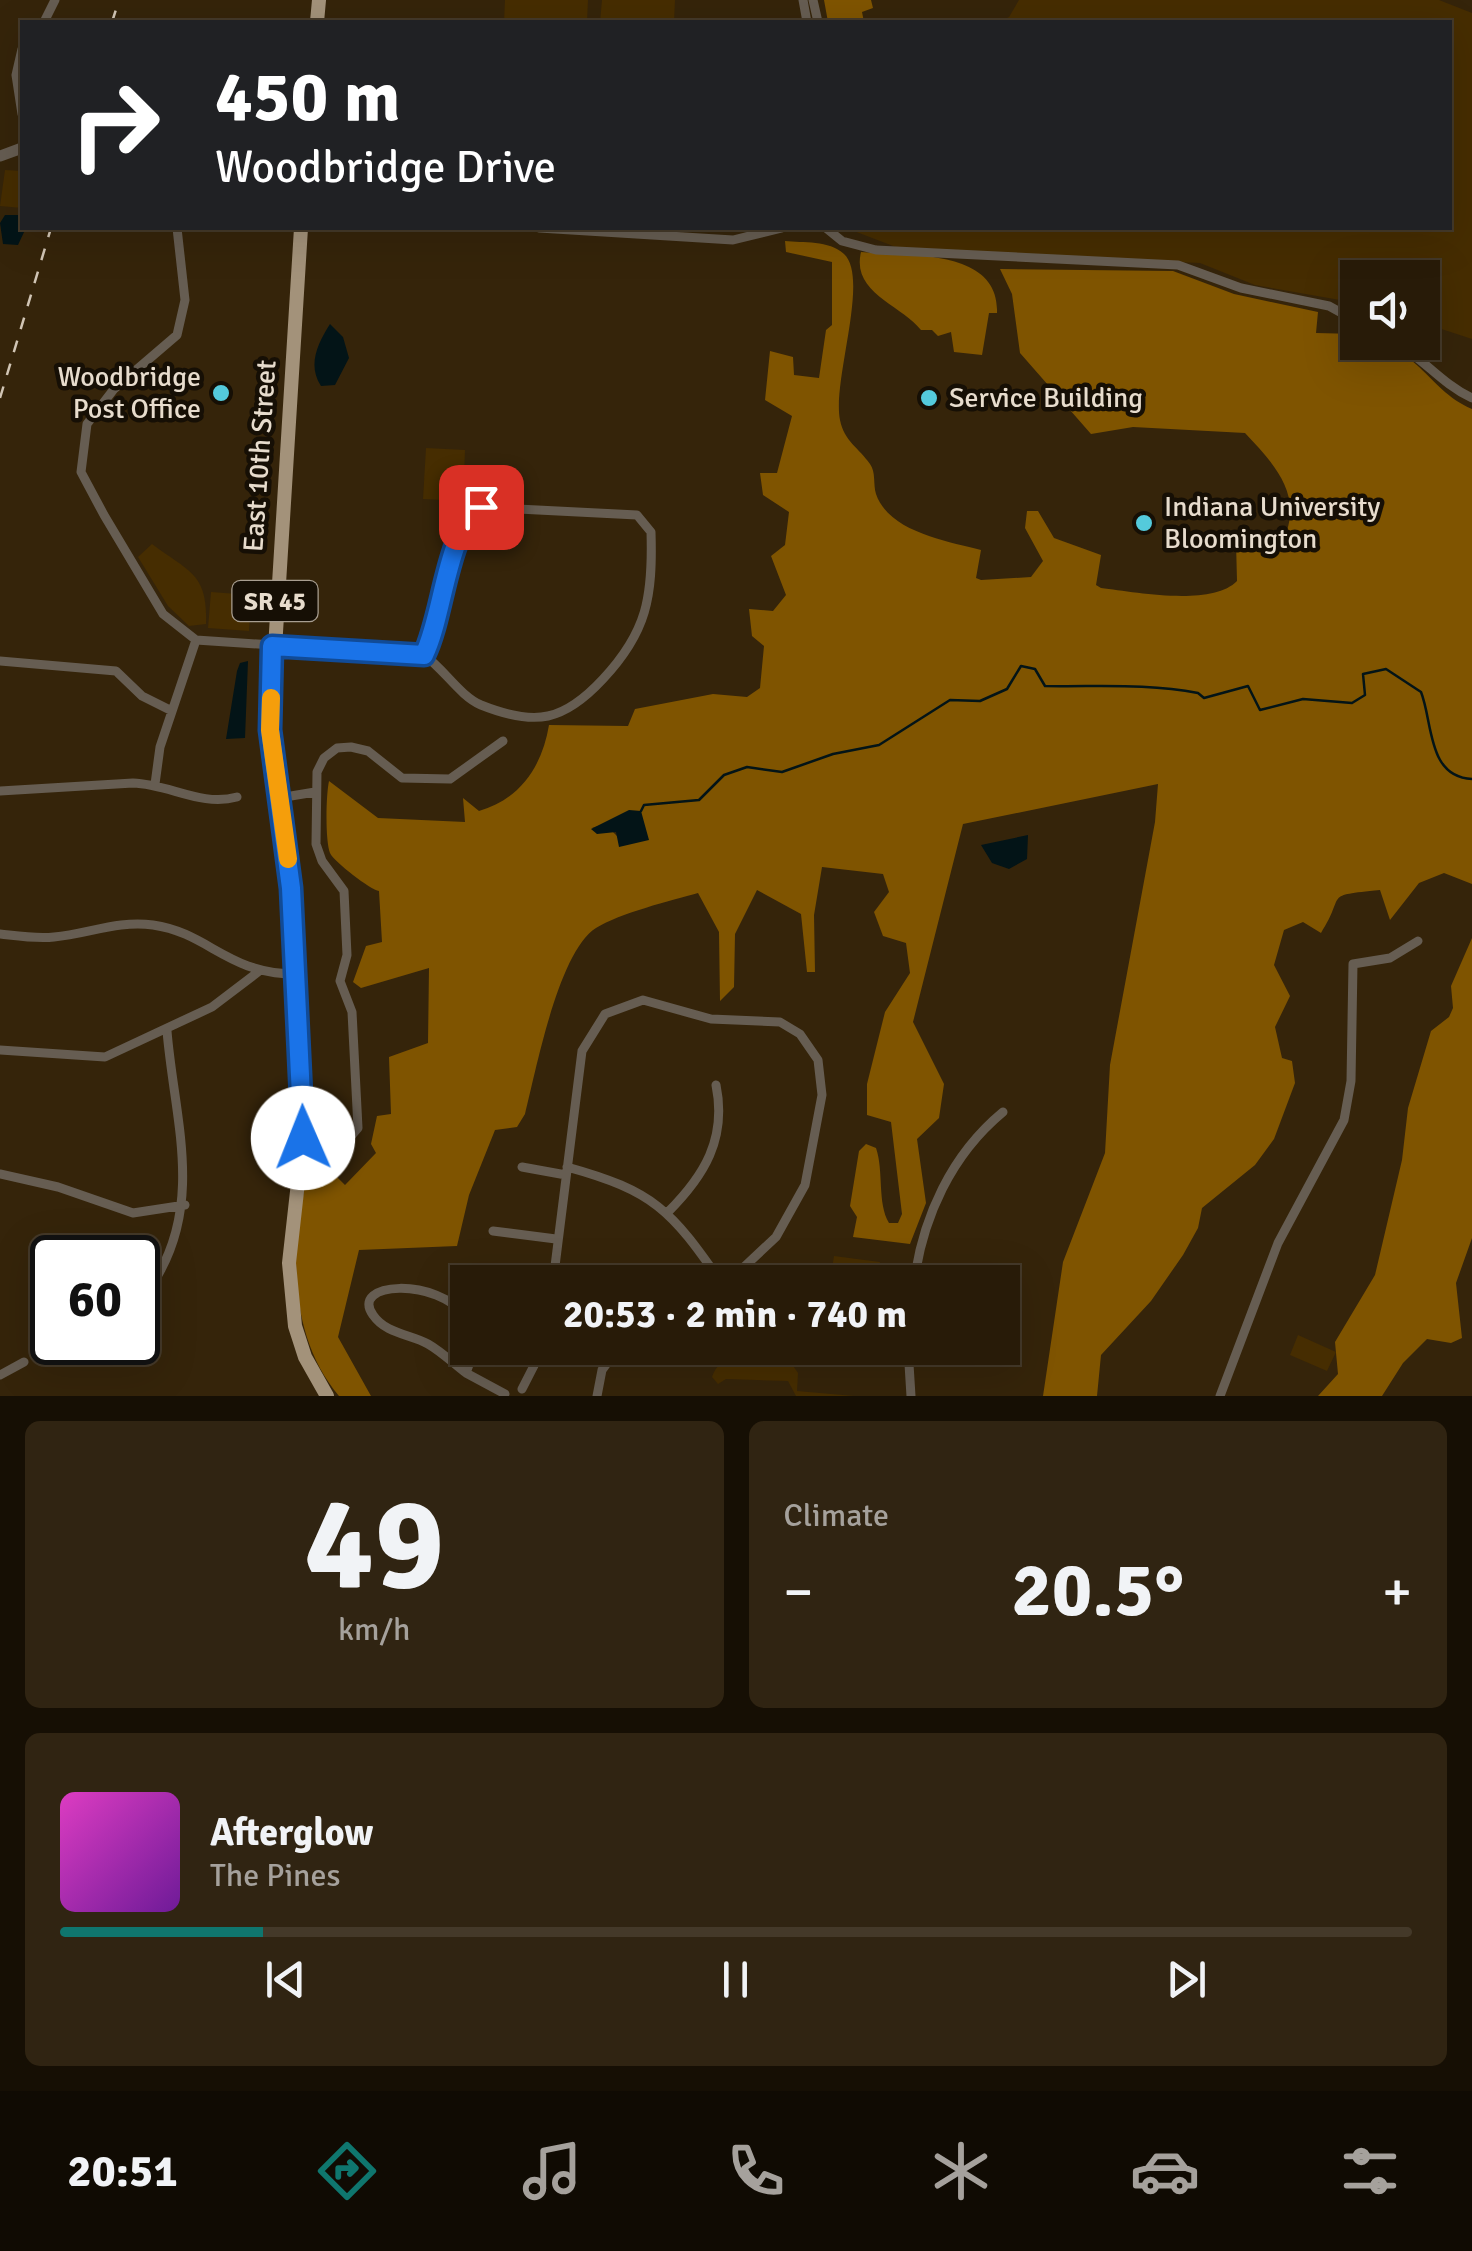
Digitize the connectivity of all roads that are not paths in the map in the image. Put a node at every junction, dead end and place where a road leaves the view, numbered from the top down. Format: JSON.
{"nodes":[{"id":1,"x":20,"y":58,"type":"edge"},
{"id":2,"x":20,"y":101,"type":"edge"},
{"id":3,"x":177,"y":230,"type":"edge"},
{"id":4,"x":301,"y":230,"type":"edge"},
{"id":5,"x":572,"y":230,"type":"edge"},
{"id":6,"x":774,"y":230,"type":"edge"},
{"id":7,"x":828,"y":230,"type":"edge"},
{"id":8,"x":1340,"y":312,"type":"edge"},
{"id":9,"x":1424,"y":360,"type":"edge"},
{"id":10,"x":1472,"y":398,"type":"edge"},
{"id":11,"x":196,"y":640,"type":"junction"},
{"id":12,"x":272,"y":646,"type":"junction"},
{"id":13,"x":424,"y":655,"type":"junction"},
{"id":14,"x":0,"y":661,"type":"edge"},
{"id":15,"x":172,"y":712,"type":"junction"},
{"id":16,"x":502,"y":741,"type":"dead end"},
{"id":17,"x":155,"y":784,"type":"junction"},
{"id":18,"x":0,"y":791,"type":"edge"},
{"id":19,"x":315,"y":792,"type":"junction"},
{"id":20,"x":237,"y":797,"type":"dead end"},
{"id":21,"x":280,"y":798,"type":"junction"},
{"id":22,"x":0,"y":934,"type":"edge"},
{"id":23,"x":1418,"y":941,"type":"dead end"},
{"id":24,"x":258,"y":972,"type":"junction"},
{"id":25,"x":296,"y":974,"type":"junction"},
{"id":26,"x":167,"y":1031,"type":"junction"},
{"id":27,"x":0,"y":1050,"type":"edge"},
{"id":28,"x":716,"y":1086,"type":"dead end"},
{"id":29,"x":1003,"y":1112,"type":"dead end"},
{"id":30,"x":332,"y":1159,"type":"dead end"},
{"id":31,"x":522,"y":1168,"type":"dead end"},
{"id":32,"x":566,"y":1171,"type":"junction"},
{"id":33,"x":0,"y":1174,"type":"edge"},
{"id":34,"x":184,"y":1206,"type":"junction"},
{"id":35,"x":668,"y":1212,"type":"junction"},
{"id":36,"x":492,"y":1231,"type":"dead end"},
{"id":37,"x":556,"y":1240,"type":"junction"},
{"id":38,"x":554,"y":1265,"type":"edge"},
{"id":39,"x":711,"y":1265,"type":"edge"},
{"id":40,"x":745,"y":1265,"type":"edge"},
{"id":41,"x":917,"y":1265,"type":"edge"},
{"id":42,"x":160,"y":1271,"type":"edge"},
{"id":43,"x":450,"y":1303,"type":"edge"},
{"id":44,"x":450,"y":1361,"type":"edge"},
{"id":45,"x":24,"y":1362,"type":"dead end"},
{"id":46,"x":456,"y":1365,"type":"edge"},
{"id":47,"x":469,"y":1365,"type":"edge"},
{"id":48,"x":536,"y":1365,"type":"edge"},
{"id":49,"x":606,"y":1365,"type":"edge"},
{"id":50,"x":909,"y":1365,"type":"edge"},
{"id":51,"x":466,"y":1373,"type":"junction"},
{"id":52,"x":0,"y":1375,"type":"edge"},
{"id":53,"x":525,"y":1392,"type":"edge"},
{"id":54,"x":504,"y":1395,"type":"edge"},
{"id":55,"x":327,"y":1396,"type":"edge"},
{"id":56,"x":597,"y":1396,"type":"edge"},
{"id":57,"x":911,"y":1396,"type":"edge"},
{"id":58,"x":1220,"y":1396,"type":"edge"}],
"edges":[{"from":1,"to":2,"type":"street"},
{"from":3,"to":11,"type":"street"},
{"from":4,"to":12,"type":"main road","name":"East 10th Street","number":"SR 45"},
{"from":5,"to":6,"type":"street"},
{"from":7,"to":8,"type":"street"},
{"from":9,"to":10,"type":"street"},
{"from":11,"to":12,"type":"street"},
{"from":11,"to":15,"type":"street"},
{"from":12,"to":13,"type":"street"},
{"from":12,"to":21,"type":"main road","name":"East 10th Street","number":"SR 45"},
{"from":13,"to":13,"type":"street"},
{"from":14,"to":15,"type":"street"},
{"from":15,"to":17,"type":"street"},
{"from":16,"to":19,"type":"street"},
{"from":17,"to":18,"type":"street"},
{"from":17,"to":20,"type":"street"},
{"from":19,"to":21,"type":"street"},
{"from":19,"to":30,"type":"street"},
{"from":21,"to":25,"type":"main road","name":"East 10th Street","number":"SR 45"},
{"from":22,"to":24,"type":"street"},
{"from":23,"to":58,"type":"street"},
{"from":24,"to":25,"type":"street"},
{"from":24,"to":26,"type":"street"},
{"from":25,"to":55,"type":"main road","name":"East 10th Street","number":"SR 45"},
{"from":26,"to":27,"type":"street"},
{"from":26,"to":34,"type":"street"},
{"from":28,"to":35,"type":"street"},
{"from":29,"to":41,"type":"street"},
{"from":31,"to":32,"type":"street"},
{"from":32,"to":35,"type":"street"},
{"from":32,"to":37,"type":"street"},
{"from":32,"to":40,"type":"street"},
{"from":33,"to":34,"type":"street"},
{"from":34,"to":42,"type":"street"},
{"from":35,"to":39,"type":"street"},
{"from":36,"to":37,"type":"street"},
{"from":37,"to":38,"type":"street"},
{"from":43,"to":44,"type":"street"},
{"from":45,"to":52,"type":"street"},
{"from":46,"to":51,"type":"street"},
{"from":47,"to":51,"type":"street"},
{"from":48,"to":53,"type":"street"},
{"from":49,"to":56,"type":"street"},
{"from":50,"to":57,"type":"street"},
{"from":51,"to":54,"type":"street"},
{"from":53,"to":54,"type":"street"}]}
